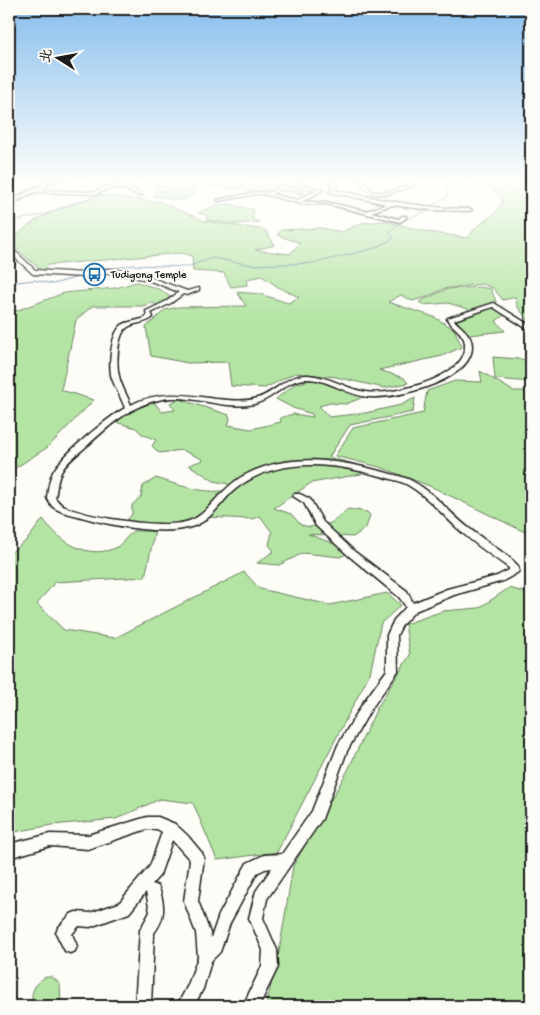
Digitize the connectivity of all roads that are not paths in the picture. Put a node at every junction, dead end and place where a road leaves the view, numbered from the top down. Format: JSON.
{"nodes":[{"id":1,"x":9,"y":250,"type":"edge"},
{"id":2,"x":197,"y":289,"type":"dead end"},
{"id":3,"x":182,"y":292,"type":"junction"},
{"id":4,"x":531,"y":329,"type":"edge"},
{"id":5,"x":129,"y":408,"type":"junction"},
{"id":6,"x":297,"y":496,"type":"dead end"},
{"id":7,"x":412,"y":608,"type":"junction"},
{"id":8,"x":170,"y":828,"type":"junction"},
{"id":9,"x":9,"y":851,"type":"edge"},
{"id":10,"x":285,"y":861,"type":"junction"},
{"id":11,"x":153,"y":891,"type":"dead end"},
{"id":12,"x":70,"y":946,"type":"dead end"},
{"id":13,"x":205,"y":957,"type":"junction"},
{"id":14,"x":143,"y":1006,"type":"edge"},
{"id":15,"x":185,"y":1006,"type":"edge"},
{"id":16,"x":251,"y":1006,"type":"edge"}],
"edges":[{"from":1,"to":3,"type":"street"},
{"from":2,"to":3,"type":"street"},
{"from":3,"to":5,"type":"street"},
{"from":4,"to":5,"type":"street"},
{"from":5,"to":7,"type":"street"},
{"from":6,"to":7,"type":"street"},
{"from":7,"to":10,"type":"street"},
{"from":8,"to":9,"type":"street"},
{"from":8,"to":12,"type":"street"},
{"from":8,"to":13,"type":"street"},
{"from":10,"to":13,"type":"street"},
{"from":10,"to":16,"type":"street"},
{"from":11,"to":14,"type":"street"},
{"from":13,"to":15,"type":"street"}]}
